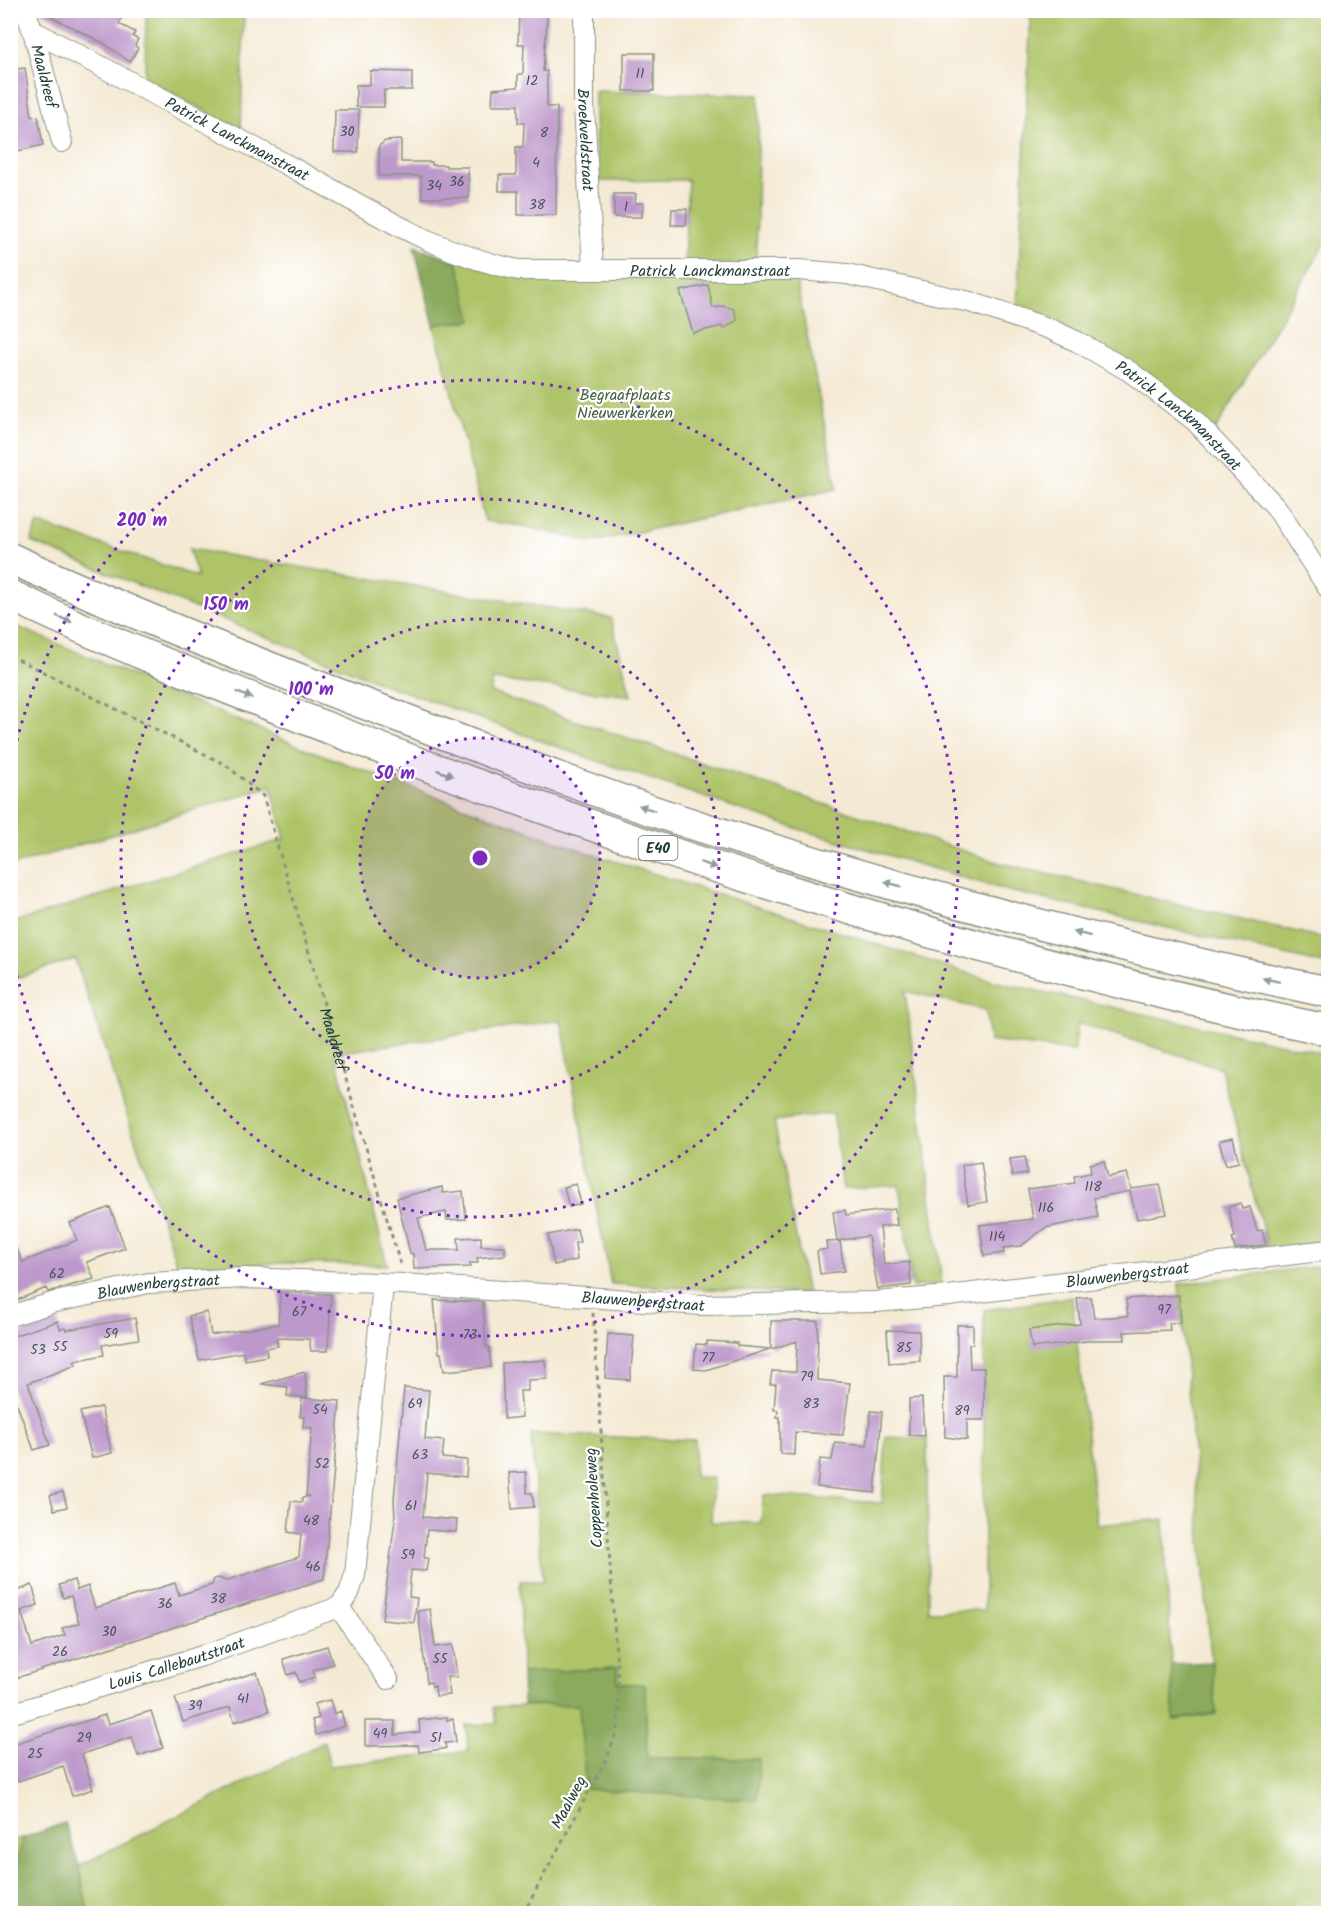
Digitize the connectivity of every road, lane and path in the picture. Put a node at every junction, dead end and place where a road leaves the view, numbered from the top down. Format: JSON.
{"nodes":[{"id":1,"x":25,"y":10,"type":"edge"},
{"id":2,"x":584,"y":10,"type":"edge"},
{"id":3,"x":33,"y":31,"type":"junction"},
{"id":4,"x":62,"y":142,"type":"dead end"},
{"id":5,"x":593,"y":269,"type":"junction"},
{"id":6,"x":10,"y":558,"type":"edge"},
{"id":7,"x":1329,"y":588,"type":"edge"},
{"id":8,"x":10,"y":595,"type":"edge"},
{"id":9,"x":10,"y":655,"type":"edge"},
{"id":10,"x":1329,"y":992,"type":"edge"},
{"id":11,"x":1329,"y":1030,"type":"edge"},
{"id":12,"x":1329,"y":1250,"type":"edge"},
{"id":13,"x":403,"y":1284,"type":"junction"},
{"id":14,"x":383,"y":1285,"type":"junction"},
{"id":15,"x":592,"y":1297,"type":"junction"},
{"id":16,"x":10,"y":1316,"type":"edge"},
{"id":17,"x":339,"y":1607,"type":"junction"},
{"id":18,"x":388,"y":1678,"type":"dead end"},
{"id":19,"x":619,"y":1697,"type":"joint"},
{"id":20,"x":10,"y":1714,"type":"edge"},
{"id":21,"x":523,"y":1914,"type":"edge"}],
"edges":[{"from":1,"to":3,"type":"street","name":"Maaldreef"},
{"from":2,"to":5,"type":"street","name":"Broekveldstraat"},
{"from":3,"to":4,"type":"street","name":"Maaldreef"},
{"from":3,"to":5,"type":"street","name":"Patrick Lanckmanstraat"},
{"from":5,"to":7,"type":"street","name":"Patrick Lanckmanstraat"},
{"from":10,"to":6,"type":"highway","number":"E40","one_way":true},
{"from":8,"to":11,"type":"highway","number":"E40","one_way":true},
{"from":9,"to":13,"type":"path","name":"Maaldreef"},
{"from":12,"to":15,"type":"street","name":"Blauwenbergstraat"},
{"from":13,"to":14,"type":"street","name":"Blauwenbergstraat"},
{"from":13,"to":15,"type":"street","name":"Blauwenbergstraat"},
{"from":14,"to":16,"type":"street","name":"Blauwenbergstraat"},
{"from":14,"to":17,"type":"street"},
{"from":15,"to":19,"type":"path","name":"Coppenholeweg"},
{"from":17,"to":18,"type":"street"},
{"from":17,"to":20,"type":"street","name":"Louis Callebautstraat"},
{"from":19,"to":21,"type":"path","name":"Maalweg"}]}
